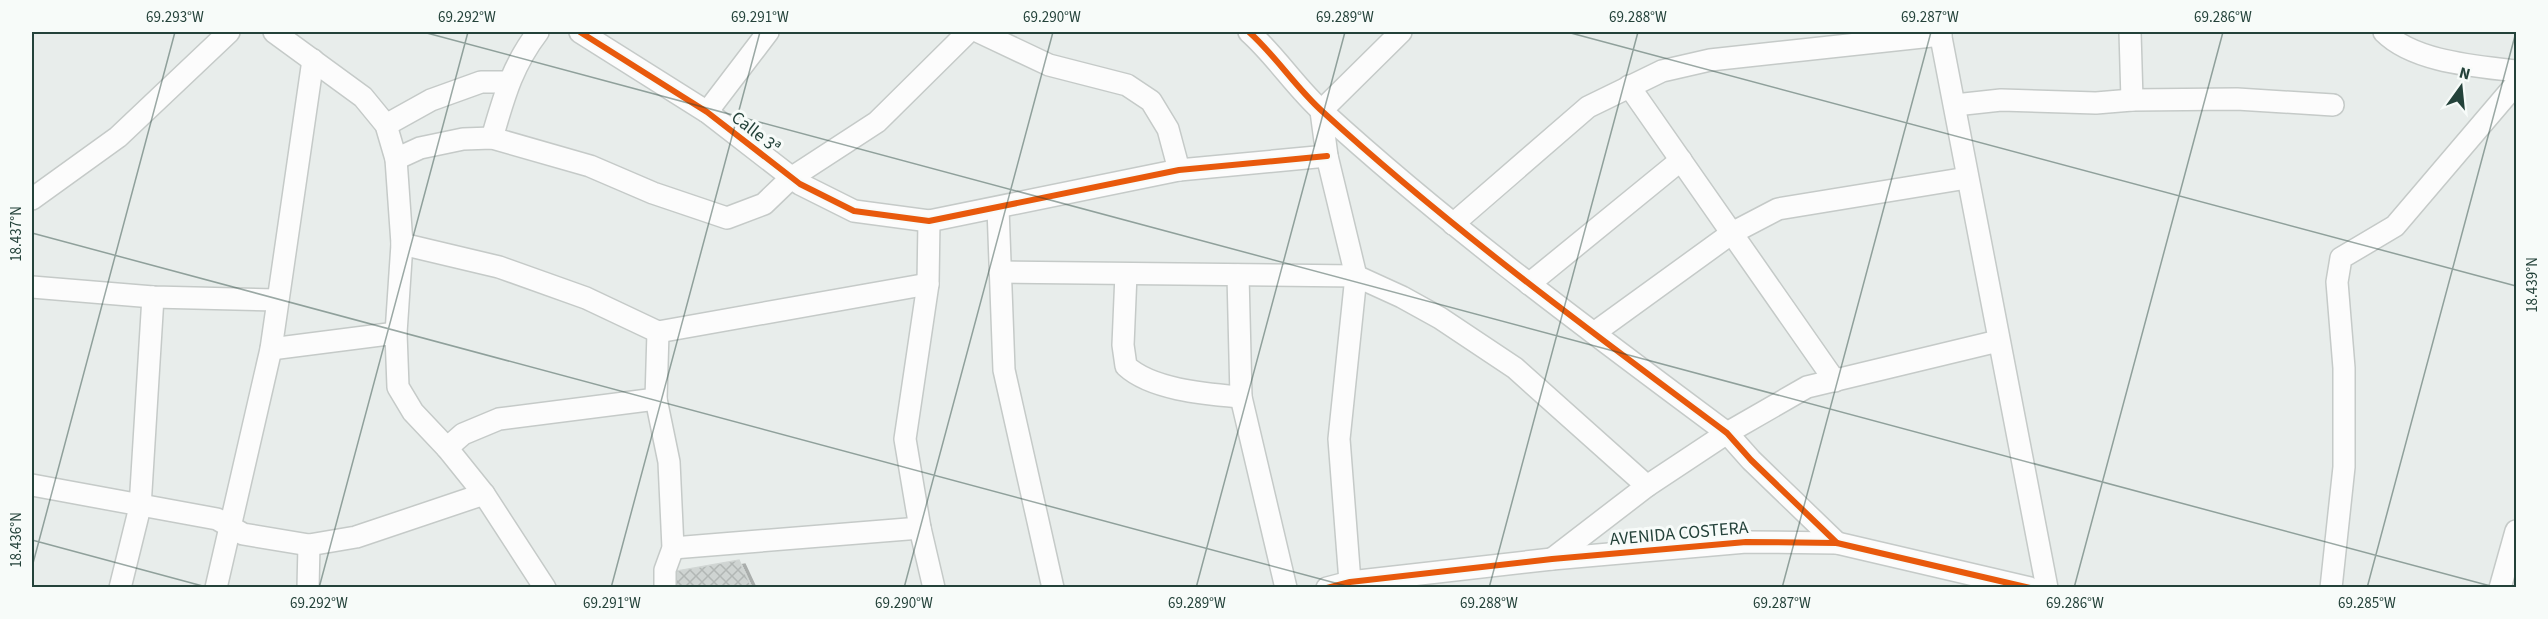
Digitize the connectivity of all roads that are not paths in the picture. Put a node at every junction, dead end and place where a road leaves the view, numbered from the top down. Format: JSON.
{"nodes":[{"id":1,"x":228,"y":32,"type":"edge"},
{"id":2,"x":274,"y":32,"type":"edge"},
{"id":3,"x":538,"y":32,"type":"edge"},
{"id":4,"x":768,"y":32,"type":"edge"},
{"id":5,"x":968,"y":32,"type":"edge"},
{"id":6,"x":979,"y":32,"type":"edge"},
{"id":7,"x":1249,"y":32,"type":"edge"},
{"id":8,"x":1401,"y":32,"type":"edge"},
{"id":9,"x":2130,"y":32,"type":"edge"},
{"id":10,"x":2384,"y":32,"type":"edge"},
{"id":11,"x":1940,"y":33,"type":"edge"},
{"id":12,"x":590,"y":35,"type":"edge"},
{"id":13,"x":1787,"y":41,"type":"edge"},
{"id":14,"x":314,"y":60,"type":"junction"},
{"id":15,"x":2517,"y":71,"type":"edge"},
{"id":16,"x":508,"y":82,"type":"junction"},
{"id":17,"x":2517,"y":84,"type":"edge"},
{"id":18,"x":1629,"y":86,"type":"junction"},
{"id":19,"x":2132,"y":100,"type":"junction"},
{"id":20,"x":1955,"y":105,"type":"junction"},
{"id":21,"x":2333,"y":105,"type":"dead end"},
{"id":22,"x":1321,"y":111,"type":"junction"},
{"id":23,"x":707,"y":112,"type":"junction"},
{"id":24,"x":386,"y":125,"type":"junction"},
{"id":25,"x":492,"y":138,"type":"junction"},
{"id":26,"x":1327,"y":156,"type":"junction"},
{"id":27,"x":396,"y":159,"type":"junction"},
{"id":28,"x":1681,"y":160,"type":"junction"},
{"id":29,"x":1179,"y":170,"type":"junction"},
{"id":30,"x":791,"y":178,"type":"junction"},
{"id":31,"x":1967,"y":178,"type":"junction"},
{"id":32,"x":32,"y":199,"type":"edge"},
{"id":33,"x":998,"y":208,"type":"junction"},
{"id":34,"x":928,"y":221,"type":"junction"},
{"id":35,"x":1453,"y":224,"type":"junction"},
{"id":36,"x":1732,"y":233,"type":"junction"},
{"id":37,"x":402,"y":244,"type":"junction"},
{"id":38,"x":1000,"y":272,"type":"junction"},
{"id":39,"x":1126,"y":274,"type":"junction"},
{"id":40,"x":1238,"y":275,"type":"junction"},
{"id":41,"x":1356,"y":276,"type":"junction"},
{"id":42,"x":928,"y":284,"type":"junction"},
{"id":43,"x":1529,"y":284,"type":"junction"},
{"id":44,"x":32,"y":287,"type":"edge"},
{"id":45,"x":153,"y":297,"type":"junction"},
{"id":46,"x":277,"y":300,"type":"junction"},
{"id":47,"x":658,"y":332,"type":"junction"},
{"id":48,"x":396,"y":333,"type":"junction"},
{"id":49,"x":1594,"y":333,"type":"junction"},
{"id":50,"x":1998,"y":341,"type":"junction"},
{"id":51,"x":271,"y":349,"type":"junction"},
{"id":52,"x":1835,"y":381,"type":"junction"},
{"id":53,"x":1241,"y":397,"type":"junction"},
{"id":54,"x":656,"y":399,"type":"junction"},
{"id":55,"x":1726,"y":433,"type":"junction"},
{"id":56,"x":447,"y":448,"type":"junction"},
{"id":57,"x":32,"y":486,"type":"edge"},
{"id":58,"x":1647,"y":486,"type":"junction"},
{"id":59,"x":484,"y":494,"type":"junction"},
{"id":60,"x":140,"y":507,"type":"junction"},
{"id":61,"x":228,"y":527,"type":"junction"},
{"id":62,"x":920,"y":528,"type":"junction"},
{"id":63,"x":2517,"y":531,"type":"edge"},
{"id":64,"x":1837,"y":543,"type":"junction"},
{"id":65,"x":309,"y":545,"type":"junction"},
{"id":66,"x":673,"y":548,"type":"junction"},
{"id":67,"x":1552,"y":559,"type":"junction"},
{"id":68,"x":1350,"y":582,"type":"junction"},
{"id":69,"x":120,"y":588,"type":"edge"},
{"id":70,"x":216,"y":588,"type":"edge"},
{"id":71,"x":308,"y":588,"type":"edge"},
{"id":72,"x":545,"y":588,"type":"edge"},
{"id":73,"x":665,"y":588,"type":"edge"},
{"id":74,"x":934,"y":588,"type":"edge"},
{"id":75,"x":1053,"y":588,"type":"edge"},
{"id":76,"x":1286,"y":588,"type":"edge"},
{"id":77,"x":1327,"y":588,"type":"edge"},
{"id":78,"x":2030,"y":588,"type":"edge"},
{"id":79,"x":2047,"y":588,"type":"edge"},
{"id":80,"x":2331,"y":588,"type":"edge"},
{"id":81,"x":2500,"y":588,"type":"edge"}],
"edges":[{"from":1,"to":32,"type":"street"},
{"from":2,"to":14,"type":"street"},
{"from":3,"to":16,"type":"street"},
{"from":4,"to":23,"type":"street"},
{"from":5,"to":30,"type":"street"},
{"from":6,"to":29,"type":"street"},
{"from":7,"to":22,"type":"street"},
{"from":8,"to":22,"type":"street"},
{"from":9,"to":19,"type":"street"},
{"from":10,"to":15,"type":"street"},
{"from":11,"to":13,"type":"street"},
{"from":11,"to":20,"type":"street"},
{"from":12,"to":23,"type":"street","name":"Calle 3ª"},
{"from":13,"to":18,"type":"street"},
{"from":14,"to":24,"type":"street"},
{"from":14,"to":46,"type":"street"},
{"from":16,"to":24,"type":"street"},
{"from":16,"to":25,"type":"street"},
{"from":17,"to":80,"type":"street"},
{"from":18,"to":28,"type":"street"},
{"from":18,"to":35,"type":"street"},
{"from":19,"to":20,"type":"street"},
{"from":19,"to":21,"type":"street"},
{"from":20,"to":31,"type":"street"},
{"from":22,"to":26,"type":"street"},
{"from":22,"to":35,"type":"street"},
{"from":23,"to":30,"type":"street","name":"Calle 3ª"},
{"from":24,"to":27,"type":"street"},
{"from":25,"to":27,"type":"street"},
{"from":25,"to":30,"type":"street"},
{"from":26,"to":29,"type":"street","name":"Calle 3ª"},
{"from":26,"to":41,"type":"street"},
{"from":27,"to":37,"type":"street"},
{"from":28,"to":36,"type":"street"},
{"from":28,"to":43,"type":"street"},
{"from":29,"to":33,"type":"street","name":"Calle 3ª"},
{"from":30,"to":34,"type":"street","name":"Calle 3ª"},
{"from":31,"to":36,"type":"street"},
{"from":31,"to":50,"type":"street"},
{"from":33,"to":34,"type":"street","name":"Calle 3ª"},
{"from":33,"to":38,"type":"street"},
{"from":34,"to":42,"type":"street"},
{"from":35,"to":43,"type":"street"},
{"from":36,"to":49,"type":"street"},
{"from":36,"to":52,"type":"street"},
{"from":37,"to":47,"type":"street"},
{"from":37,"to":48,"type":"street"},
{"from":38,"to":39,"type":"street"},
{"from":38,"to":75,"type":"street"},
{"from":39,"to":40,"type":"street"},
{"from":39,"to":53,"type":"street"},
{"from":40,"to":41,"type":"street"},
{"from":40,"to":53,"type":"street"},
{"from":41,"to":58,"type":"street"},
{"from":41,"to":68,"type":"street"},
{"from":42,"to":47,"type":"street"},
{"from":42,"to":62,"type":"street"},
{"from":43,"to":49,"type":"street"},
{"from":44,"to":45,"type":"street"},
{"from":45,"to":46,"type":"street"},
{"from":45,"to":60,"type":"street"},
{"from":46,"to":51,"type":"street"},
{"from":47,"to":54,"type":"street"},
{"from":48,"to":51,"type":"street"},
{"from":48,"to":56,"type":"street"},
{"from":49,"to":55,"type":"street"},
{"from":50,"to":52,"type":"street"},
{"from":50,"to":79,"type":"street"},
{"from":51,"to":61,"type":"street"},
{"from":52,"to":55,"type":"street"},
{"from":53,"to":76,"type":"street"},
{"from":54,"to":56,"type":"street"},
{"from":54,"to":66,"type":"street"},
{"from":55,"to":58,"type":"street"},
{"from":55,"to":64,"type":"street"},
{"from":56,"to":59,"type":"street"},
{"from":57,"to":60,"type":"street"},
{"from":58,"to":67,"type":"street"},
{"from":59,"to":65,"type":"street"},
{"from":59,"to":72,"type":"street"},
{"from":60,"to":61,"type":"street"},
{"from":60,"to":69,"type":"street"},
{"from":61,"to":65,"type":"street"},
{"from":61,"to":70,"type":"street"},
{"from":62,"to":66,"type":"street"},
{"from":62,"to":74,"type":"street"},
{"from":63,"to":81,"type":"street"},
{"from":64,"to":67,"type":"street","name":"AVENIDA COSTERA"},
{"from":64,"to":78,"type":"street","name":"AVENIDA COSTERA"},
{"from":65,"to":71,"type":"street"},
{"from":66,"to":73,"type":"street"},
{"from":67,"to":68,"type":"street","name":"AVENIDA COSTERA"},
{"from":68,"to":77,"type":"street","name":"AVENIDA COSTERA"}]}
